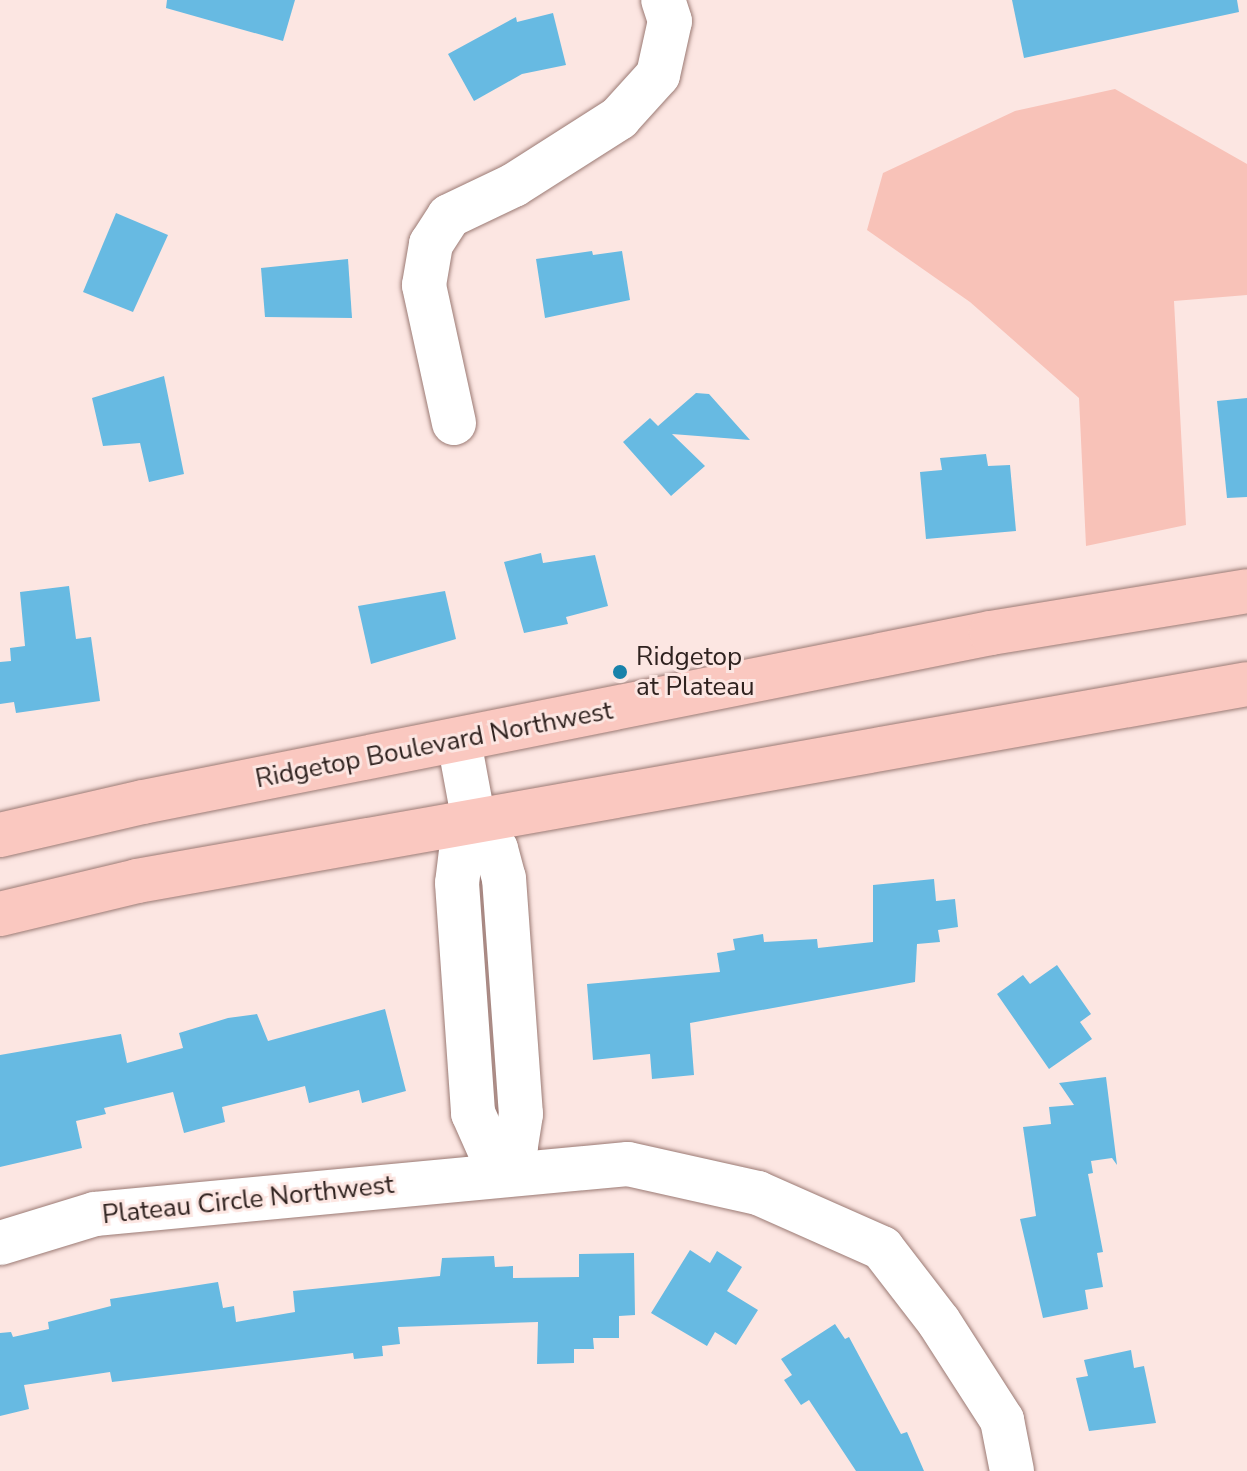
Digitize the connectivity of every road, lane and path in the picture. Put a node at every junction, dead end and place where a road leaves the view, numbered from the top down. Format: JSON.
{"nodes":[{"id":1,"x":663,"y":0,"type":"edge"},
{"id":2,"x":454,"y":423,"type":"dead end"},
{"id":3,"x":1247,"y":591,"type":"edge"},
{"id":4,"x":1247,"y":684,"type":"edge"},
{"id":5,"x":459,"y":741,"type":"junction"},
{"id":6,"x":474,"y":822,"type":"junction"},
{"id":7,"x":0,"y":835,"type":"edge"},
{"id":8,"x":0,"y":914,"type":"edge"},
{"id":9,"x":500,"y":1174,"type":"junction"},
{"id":10,"x":0,"y":1243,"type":"edge"},
{"id":11,"x":1012,"y":1471,"type":"edge"}],
"edges":[{"from":1,"to":2,"type":"street"},
{"from":3,"to":5,"type":"main road","name":"Ridgetop Boulevard Northwest"},
{"from":4,"to":6,"type":"main road"},
{"from":5,"to":6,"type":"street"},
{"from":5,"to":7,"type":"main road","name":"Ridgetop Boulevard Northwest"},
{"from":6,"to":8,"type":"main road"},
{"from":6,"to":9,"type":"street"},
{"from":9,"to":10,"type":"street","name":"Plateau Circle Northwest"},
{"from":9,"to":11,"type":"street","name":"Plateau Circle Northwest"}]}
